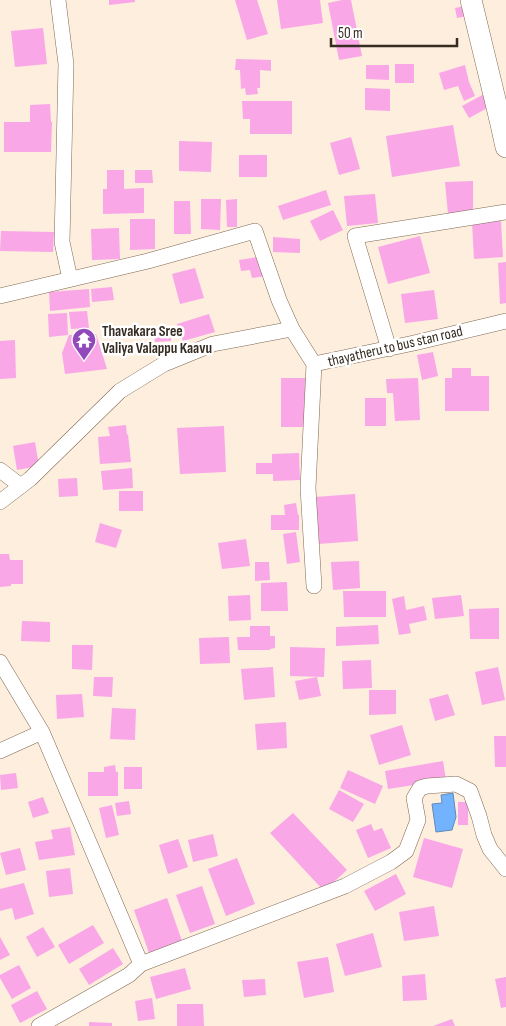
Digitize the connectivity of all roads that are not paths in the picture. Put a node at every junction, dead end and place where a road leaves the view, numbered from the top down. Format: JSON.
{"nodes":[{"id":1,"x":58,"y":0,"type":"edge"},
{"id":2,"x":471,"y":0,"type":"edge"},
{"id":3,"x":506,"y":147,"type":"edge"},
{"id":4,"x":506,"y":212,"type":"edge"},
{"id":5,"x":70,"y":280,"type":"junction"},
{"id":6,"x":0,"y":296,"type":"edge"},
{"id":7,"x":506,"y":321,"type":"edge"},
{"id":8,"x":292,"y":329,"type":"junction"},
{"id":9,"x":388,"y":349,"type":"junction"},
{"id":10,"x":314,"y":364,"type":"junction"},
{"id":11,"x":0,"y":470,"type":"edge"},
{"id":12,"x":21,"y":486,"type":"junction"},
{"id":13,"x":0,"y":502,"type":"edge"},
{"id":14,"x":314,"y":586,"type":"dead end"},
{"id":15,"x":0,"y":662,"type":"edge"},
{"id":16,"x":42,"y":732,"type":"junction"},
{"id":17,"x":0,"y":751,"type":"edge"},
{"id":18,"x":506,"y":869,"type":"edge"},
{"id":19,"x":140,"y":964,"type":"junction"},
{"id":20,"x":39,"y":1026,"type":"edge"}],
"edges":[{"from":1,"to":5,"type":"street"},
{"from":2,"to":3,"type":"street"},
{"from":4,"to":9,"type":"street"},
{"from":5,"to":6,"type":"street"},
{"from":5,"to":8,"type":"street","name":"thayatheru to bus stan road"},
{"from":7,"to":9,"type":"street","name":"thayatheru to bus stan road"},
{"from":8,"to":10,"type":"street","name":"thayatheru to bus stan road"},
{"from":8,"to":12,"type":"street"},
{"from":9,"to":10,"type":"street","name":"thayatheru to bus stan road"},
{"from":10,"to":14,"type":"street"},
{"from":11,"to":12,"type":"street"},
{"from":12,"to":13,"type":"street"},
{"from":15,"to":16,"type":"street"},
{"from":16,"to":17,"type":"street"},
{"from":16,"to":19,"type":"street"},
{"from":18,"to":19,"type":"street"},
{"from":19,"to":20,"type":"street"}]}
